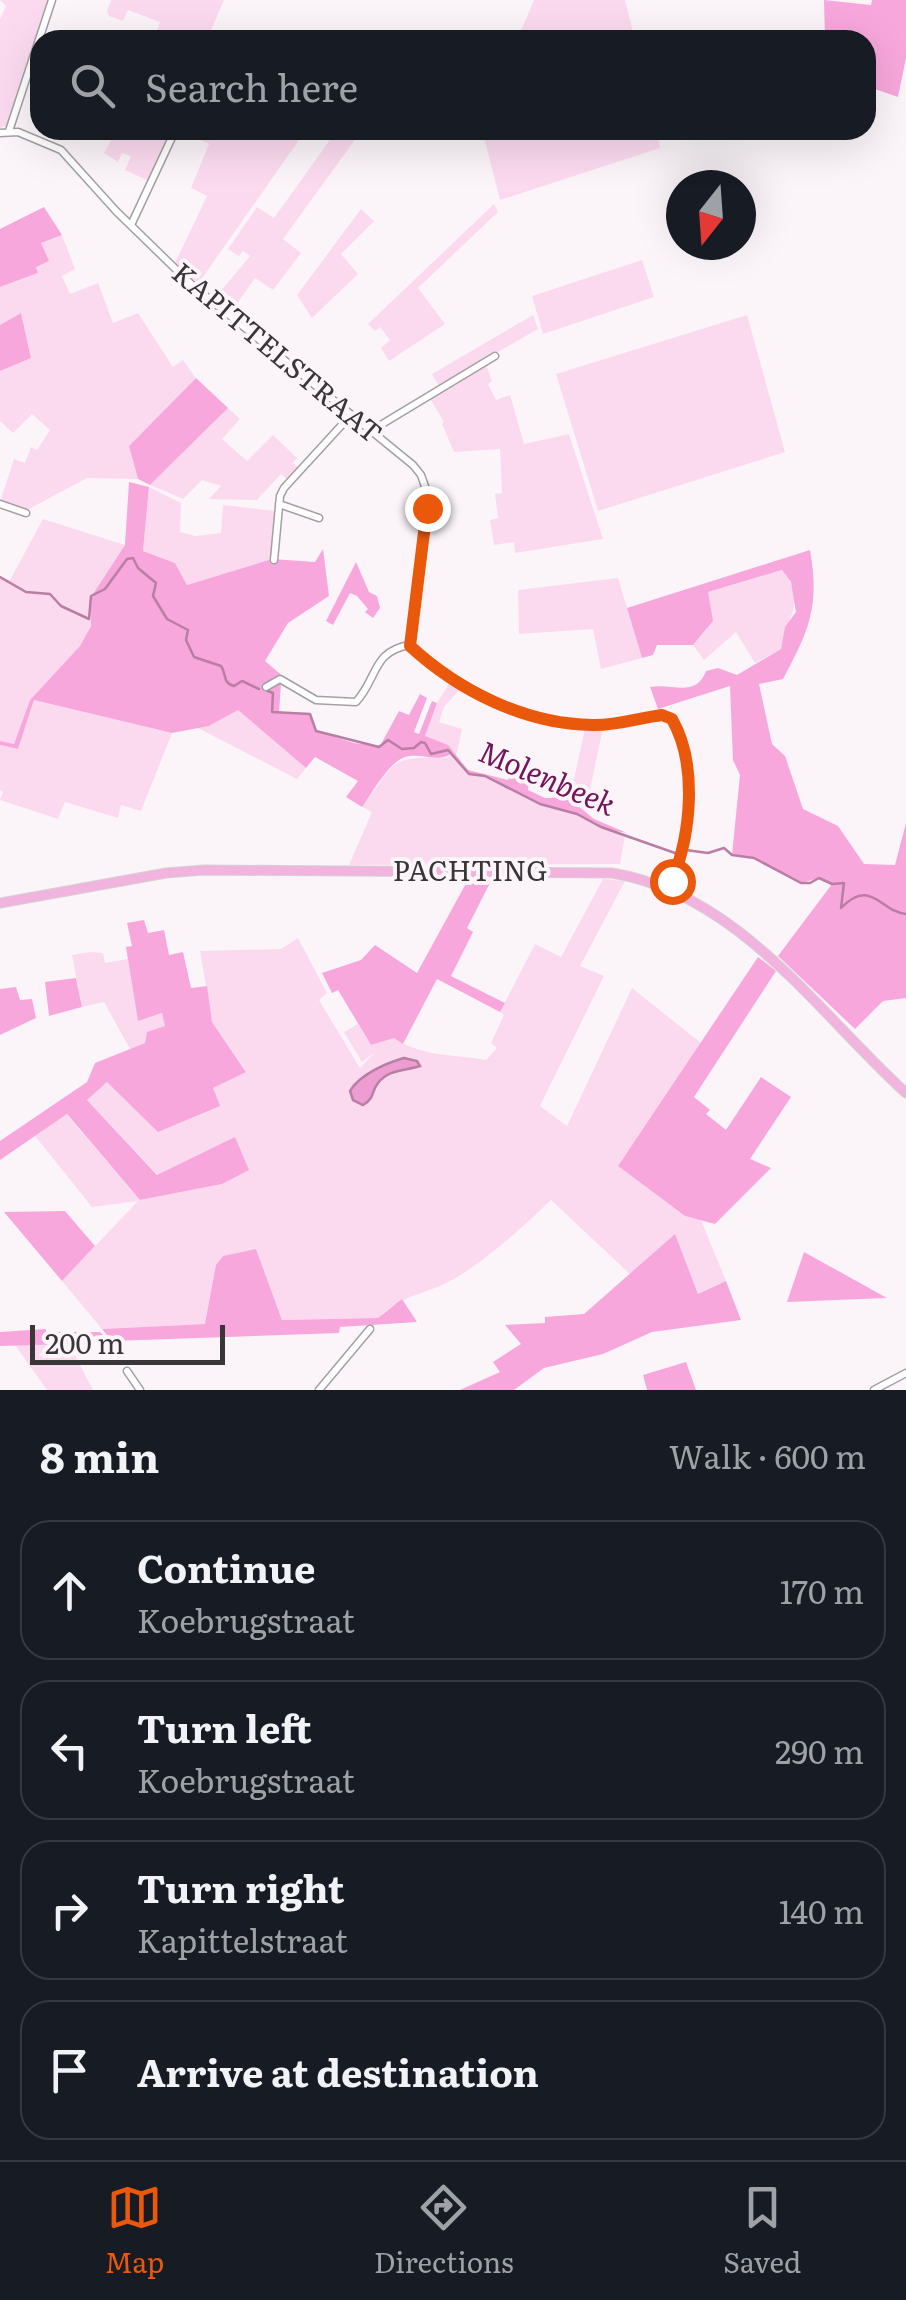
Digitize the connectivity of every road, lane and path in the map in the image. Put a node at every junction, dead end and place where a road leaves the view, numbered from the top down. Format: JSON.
{"nodes":[{"id":1,"x":52,"y":0,"type":"edge"},
{"id":2,"x":41,"y":30,"type":"edge"},
{"id":3,"x":30,"y":60,"type":"edge"},
{"id":4,"x":4,"y":132,"type":"edge"},
{"id":5,"x":171,"y":140,"type":"edge"},
{"id":6,"x":131,"y":226,"type":"junction"},
{"id":7,"x":496,"y":356,"type":"dead end"},
{"id":8,"x":350,"y":416,"type":"junction"},
{"id":9,"x":369,"y":432,"type":"junction"},
{"id":10,"x":0,"y":504,"type":"edge"},
{"id":11,"x":279,"y":504,"type":"junction"},
{"id":12,"x":26,"y":513,"type":"dead end"},
{"id":13,"x":318,"y":518,"type":"dead end"},
{"id":14,"x":274,"y":560,"type":"dead end"},
{"id":15,"x":410,"y":646,"type":"junction"},
{"id":16,"x":266,"y":686,"type":"dead end"},
{"id":17,"x":668,"y":889,"type":"junction"},
{"id":18,"x":0,"y":903,"type":"edge"},
{"id":19,"x":906,"y":1094,"type":"edge"},
{"id":20,"x":370,"y":1329,"type":"dead end"},
{"id":21,"x":127,"y":1370,"type":"dead end"},
{"id":22,"x":906,"y":1373,"type":"edge"},
{"id":23,"x":140,"y":1390,"type":"edge"},
{"id":24,"x":319,"y":1390,"type":"edge"},
{"id":25,"x":874,"y":1390,"type":"edge"}],
"edges":[{"from":1,"to":2,"type":"street"},
{"from":3,"to":4,"type":"street"},
{"from":4,"to":6,"type":"street","name":"KAPITTELSTRAAT"},
{"from":5,"to":6,"type":"street"},
{"from":6,"to":8,"type":"street","name":"KAPITTELSTRAAT"},
{"from":7,"to":9,"type":"street"},
{"from":8,"to":9,"type":"street","name":"KAPITTELSTRAAT"},
{"from":8,"to":11,"type":"street"},
{"from":9,"to":15,"type":"street","name":"KAPITTELSTRAAT"},
{"from":10,"to":12,"type":"street"},
{"from":11,"to":13,"type":"street"},
{"from":11,"to":14,"type":"street"},
{"from":15,"to":16,"type":"street"},
{"from":15,"to":17,"type":"street"},
{"from":17,"to":18,"type":"main road","name":"PACHTING"},
{"from":17,"to":19,"type":"main road","name":"PACHTING"},
{"from":20,"to":24,"type":"street"},
{"from":21,"to":23,"type":"street"},
{"from":22,"to":25,"type":"street"}]}
